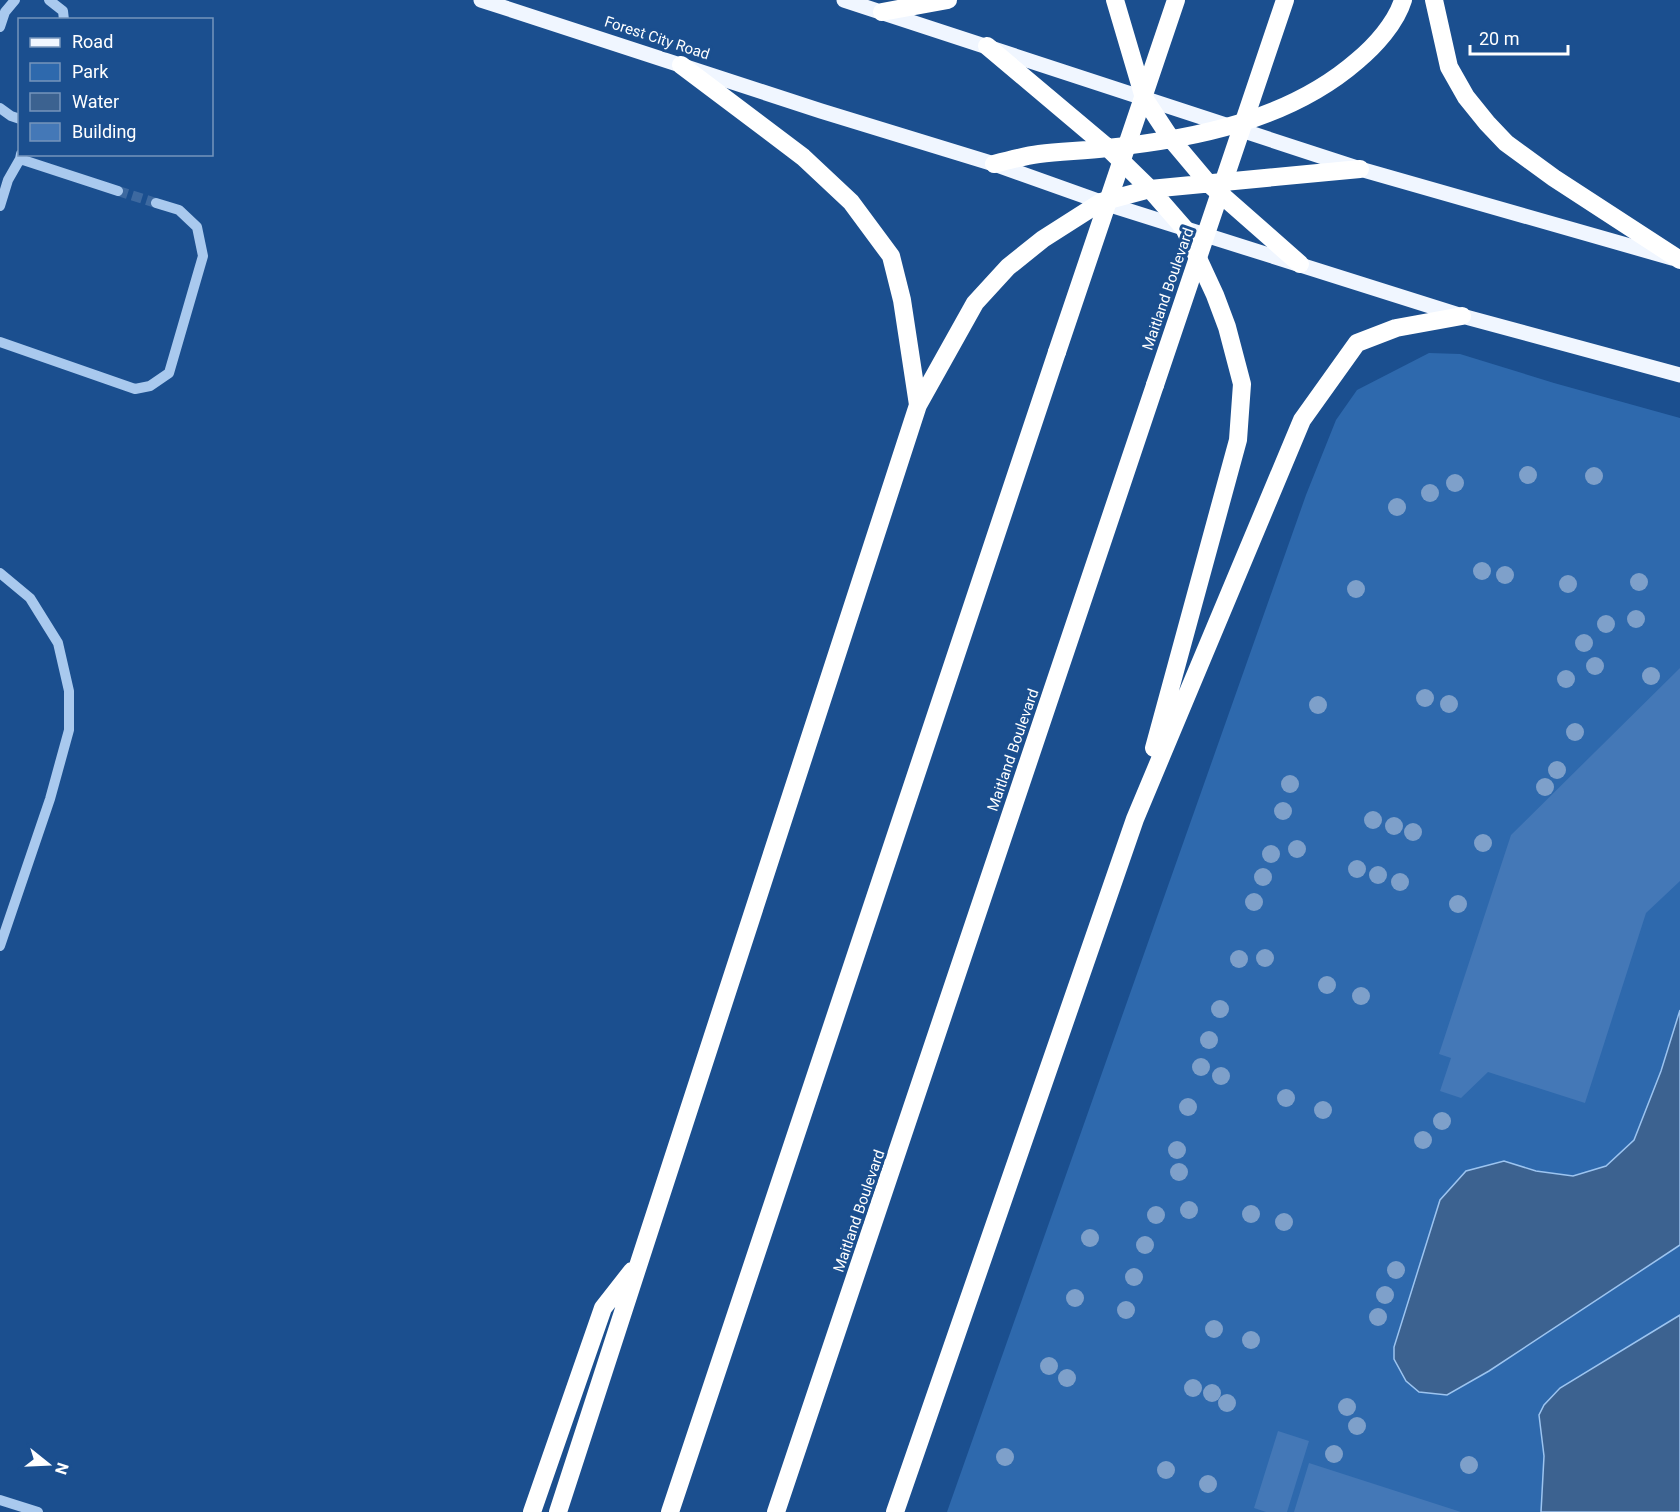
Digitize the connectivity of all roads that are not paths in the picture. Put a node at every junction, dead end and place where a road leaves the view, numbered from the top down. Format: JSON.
{"nodes":[{"id":1,"x":15,"y":0,"type":"edge"},
{"id":2,"x":49,"y":0,"type":"edge"},
{"id":3,"x":481,"y":0,"type":"edge"},
{"id":4,"x":948,"y":0,"type":"edge"},
{"id":5,"x":1115,"y":0,"type":"edge"},
{"id":6,"x":1176,"y":0,"type":"edge"},
{"id":7,"x":1285,"y":0,"type":"edge"},
{"id":8,"x":1403,"y":0,"type":"edge"},
{"id":9,"x":1434,"y":0,"type":"edge"},
{"id":10,"x":850,"y":2,"type":"edge"},
{"id":11,"x":882,"y":12,"type":"junction"},
{"id":12,"x":64,"y":18,"type":"edge"},
{"id":13,"x":0,"y":27,"type":"edge"},
{"id":14,"x":987,"y":46,"type":"junction"},
{"id":15,"x":681,"y":65,"type":"junction"},
{"id":16,"x":1144,"y":98,"type":"junction"},
{"id":17,"x":0,"y":108,"type":"edge"},
{"id":18,"x":18,"y":118,"type":"edge"},
{"id":19,"x":1230,"y":126,"type":"junction"},
{"id":20,"x":1171,"y":139,"type":"junction"},
{"id":21,"x":1108,"y":148,"type":"junction"},
{"id":22,"x":21,"y":157,"type":"edge"},
{"id":23,"x":994,"y":164,"type":"junction"},
{"id":24,"x":1360,"y":169,"type":"junction"},
{"id":25,"x":1208,"y":183,"type":"junction"},
{"id":26,"x":1150,"y":189,"type":"junction"},
{"id":27,"x":118,"y":191,"type":"tunnel mouth"},
{"id":28,"x":156,"y":202,"type":"tunnel mouth"},
{"id":29,"x":1101,"y":202,"type":"junction"},
{"id":30,"x":0,"y":206,"type":"edge"},
{"id":31,"x":1184,"y":228,"type":"junction"},
{"id":32,"x":1680,"y":261,"type":"edge"},
{"id":33,"x":1300,"y":264,"type":"junction"},
{"id":34,"x":1462,"y":316,"type":"junction"},
{"id":35,"x":0,"y":342,"type":"edge"},
{"id":36,"x":1680,"y":375,"type":"edge"},
{"id":37,"x":918,"y":405,"type":"junction"},
{"id":38,"x":0,"y":573,"type":"edge"},
{"id":39,"x":1135,"y":819,"type":"junction"},
{"id":40,"x":0,"y":946,"type":"edge"},
{"id":41,"x":640,"y":1260,"type":"junction"},
{"id":42,"x":0,"y":1500,"type":"edge"},
{"id":43,"x":38,"y":1512,"type":"edge"},
{"id":44,"x":532,"y":1512,"type":"edge"},
{"id":45,"x":558,"y":1512,"type":"edge"},
{"id":46,"x":670,"y":1512,"type":"edge"},
{"id":47,"x":776,"y":1512,"type":"edge"},
{"id":48,"x":895,"y":1512,"type":"edge"}],
"edges":[{"from":1,"to":13,"type":"lane"},
{"from":2,"to":12,"type":"lane"},
{"from":3,"to":15,"type":"main road","name":"Forest City Road"},
{"from":4,"to":11,"type":"highway"},
{"from":5,"to":16,"type":"highway"},
{"from":6,"to":46,"type":"highway","bridge":true},
{"from":7,"to":47,"type":"highway","name":"Maitland Boulevard","bridge":true},
{"from":8,"to":19,"type":"highway"},
{"from":9,"to":32,"type":"highway"},
{"from":10,"to":11,"type":"main road"},
{"from":11,"to":14,"type":"main road"},
{"from":14,"to":16,"type":"main road"},
{"from":14,"to":21,"type":"highway"},
{"from":15,"to":23,"type":"main road","name":"Forest City Road"},
{"from":15,"to":37,"type":"highway"},
{"from":16,"to":19,"type":"main road"},
{"from":16,"to":20,"type":"highway"},
{"from":17,"to":18,"type":"lane"},
{"from":19,"to":20,"type":"highway"},
{"from":19,"to":24,"type":"main road"},
{"from":20,"to":21,"type":"highway"},
{"from":20,"to":25,"type":"highway"},
{"from":21,"to":23,"type":"highway"},
{"from":21,"to":26,"type":"highway"},
{"from":22,"to":27,"type":"lane"},
{"from":22,"to":30,"type":"lane"},
{"from":23,"to":29,"type":"main road","name":"Forest City Road"},
{"from":24,"to":25,"type":"highway"},
{"from":24,"to":32,"type":"main road"},
{"from":25,"to":26,"type":"highway"},
{"from":25,"to":33,"type":"highway"},
{"from":26,"to":29,"type":"highway"},
{"from":26,"to":31,"type":"highway"},
{"from":28,"to":35,"type":"lane"},
{"from":29,"to":31,"type":"main road","name":"Forest City Road"},
{"from":29,"to":37,"type":"highway"},
{"from":31,"to":33,"type":"main road","name":"Forest City Road"},
{"from":31,"to":39,"type":"highway"},
{"from":33,"to":34,"type":"main road","name":"Forest City Road"},
{"from":34,"to":36,"type":"main road","name":"Forest City Road"},
{"from":34,"to":39,"type":"highway"},
{"from":37,"to":41,"type":"highway"},
{"from":38,"to":40,"type":"lane"},
{"from":39,"to":48,"type":"highway"},
{"from":41,"to":44,"type":"highway"},
{"from":41,"to":45,"type":"highway"},
{"from":42,"to":43,"type":"lane"}]}
